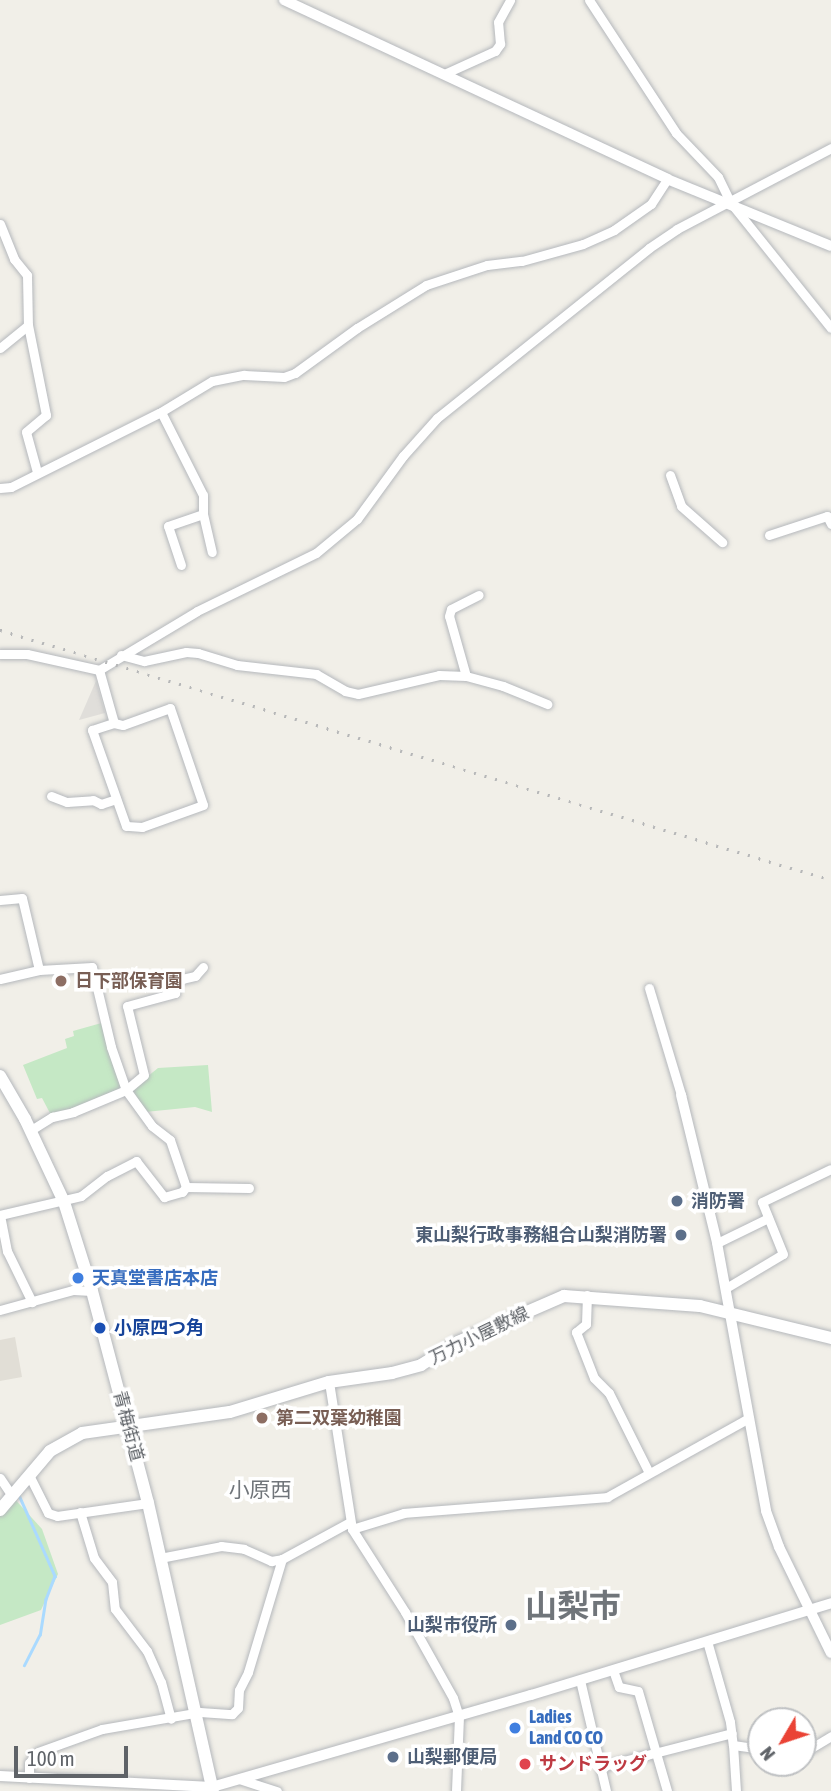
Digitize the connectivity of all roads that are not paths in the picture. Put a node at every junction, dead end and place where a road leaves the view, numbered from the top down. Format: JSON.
{"nodes":[{"id":1,"x":284,"y":0,"type":"edge"},
{"id":2,"x":510,"y":0,"type":"edge"},
{"id":3,"x":589,"y":0,"type":"edge"},
{"id":4,"x":444,"y":74,"type":"junction"},
{"id":5,"x":831,"y":148,"type":"edge"},
{"id":6,"x":667,"y":179,"type":"junction"},
{"id":7,"x":730,"y":202,"type":"junction"},
{"id":8,"x":0,"y":223,"type":"edge"},
{"id":9,"x":831,"y":246,"type":"edge"},
{"id":10,"x":28,"y":325,"type":"junction"},
{"id":11,"x":831,"y":328,"type":"edge"},
{"id":12,"x":0,"y":348,"type":"edge"},
{"id":13,"x":161,"y":412,"type":"junction"},
{"id":14,"x":37,"y":472,"type":"junction"},
{"id":15,"x":670,"y":475,"type":"dead end"},
{"id":16,"x":0,"y":488,"type":"edge"},
{"id":17,"x":203,"y":514,"type":"junction"},
{"id":18,"x":831,"y":524,"type":"edge"},
{"id":19,"x":769,"y":536,"type":"dead end"},
{"id":20,"x":722,"y":542,"type":"dead end"},
{"id":21,"x":212,"y":552,"type":"dead end"},
{"id":22,"x":181,"y":565,"type":"dead end"},
{"id":23,"x":479,"y":595,"type":"dead end"},
{"id":24,"x":0,"y":654,"type":"edge"},
{"id":25,"x":121,"y":655,"type":"junction"},
{"id":26,"x":99,"y":670,"type":"junction"},
{"id":27,"x":466,"y":676,"type":"junction"},
{"id":28,"x":547,"y":704,"type":"dead end"},
{"id":29,"x":114,"y":723,"type":"junction"},
{"id":30,"x":51,"y":796,"type":"dead end"},
{"id":31,"x":116,"y":799,"type":"junction"},
{"id":32,"x":0,"y":900,"type":"edge"},
{"id":33,"x":203,"y":967,"type":"dead end"},
{"id":34,"x":39,"y":970,"type":"junction"},
{"id":35,"x":0,"y":979,"type":"edge"},
{"id":36,"x":649,"y":988,"type":"dead end"},
{"id":37,"x":0,"y":1076,"type":"edge"},
{"id":38,"x":126,"y":1090,"type":"junction"},
{"id":39,"x":681,"y":1095,"type":"joint"},
{"id":40,"x":31,"y":1130,"type":"junction"},
{"id":41,"x":831,"y":1169,"type":"edge"},
{"id":42,"x":186,"y":1187,"type":"junction"},
{"id":43,"x":249,"y":1188,"type":"dead end"},
{"id":44,"x":64,"y":1202,"type":"junction"},
{"id":45,"x":0,"y":1215,"type":"edge"},
{"id":46,"x":768,"y":1218,"type":"junction"},
{"id":47,"x":717,"y":1243,"type":"junction"},
{"id":48,"x":726,"y":1288,"type":"junction"},
{"id":49,"x":92,"y":1291,"type":"junction"},
{"id":50,"x":587,"y":1295,"type":"junction"},
{"id":51,"x":32,"y":1302,"type":"junction"},
{"id":52,"x":0,"y":1310,"type":"edge"},
{"id":53,"x":732,"y":1314,"type":"junction"},
{"id":54,"x":831,"y":1338,"type":"edge"},
{"id":55,"x":329,"y":1382,"type":"junction"},
{"id":56,"x":749,"y":1418,"type":"junction"},
{"id":57,"x":129,"y":1425,"type":"junction"},
{"id":58,"x":649,"y":1473,"type":"junction"},
{"id":59,"x":29,"y":1475,"type":"junction"},
{"id":60,"x":0,"y":1478,"type":"edge"},
{"id":61,"x":12,"y":1496,"type":"junction"},
{"id":62,"x":148,"y":1503,"type":"junction"},
{"id":63,"x":0,"y":1510,"type":"edge"},
{"id":64,"x":80,"y":1512,"type":"junction"},
{"id":65,"x":351,"y":1526,"type":"junction"},
{"id":66,"x":160,"y":1558,"type":"junction"},
{"id":67,"x":282,"y":1559,"type":"junction"},
{"id":68,"x":831,"y":1603,"type":"edge"},
{"id":69,"x":808,"y":1610,"type":"junction"},
{"id":70,"x":707,"y":1641,"type":"junction"},
{"id":71,"x":831,"y":1653,"type":"edge"},
{"id":72,"x":613,"y":1670,"type":"junction"},
{"id":73,"x":580,"y":1680,"type":"junction"},
{"id":74,"x":196,"y":1713,"type":"junction"},
{"id":75,"x":459,"y":1716,"type":"junction"},
{"id":76,"x":172,"y":1719,"type":"junction"},
{"id":77,"x":732,"y":1734,"type":"junction"},
{"id":78,"x":733,"y":1745,"type":"junction"},
{"id":79,"x":747,"y":1747,"type":"edge"},
{"id":80,"x":656,"y":1753,"type":"junction"},
{"id":81,"x":600,"y":1767,"type":"junction"},
{"id":82,"x":0,"y":1776,"type":"edge"},
{"id":83,"x":29,"y":1778,"type":"junction"},
{"id":84,"x":239,"y":1779,"type":"junction"},
{"id":85,"x":212,"y":1789,"type":"edge"},
{"id":86,"x":277,"y":1791,"type":"edge"},
{"id":87,"x":456,"y":1791,"type":"edge"},
{"id":88,"x":606,"y":1791,"type":"edge"},
{"id":89,"x":667,"y":1791,"type":"edge"},
{"id":90,"x":736,"y":1791,"type":"edge"}],
"edges":[{"from":1,"to":4,"type":"street"},
{"from":2,"to":4,"type":"street"},
{"from":3,"to":7,"type":"street"},
{"from":4,"to":6,"type":"street"},
{"from":5,"to":7,"type":"street"},
{"from":6,"to":7,"type":"street"},
{"from":6,"to":13,"type":"street"},
{"from":7,"to":9,"type":"street"},
{"from":7,"to":11,"type":"street"},
{"from":7,"to":25,"type":"street"},
{"from":8,"to":10,"type":"street"},
{"from":10,"to":12,"type":"street"},
{"from":10,"to":14,"type":"street"},
{"from":13,"to":14,"type":"street"},
{"from":13,"to":17,"type":"street"},
{"from":14,"to":16,"type":"street"},
{"from":15,"to":20,"type":"street"},
{"from":17,"to":21,"type":"street"},
{"from":17,"to":22,"type":"street"},
{"from":18,"to":19,"type":"street"},
{"from":23,"to":27,"type":"street"},
{"from":24,"to":26,"type":"street"},
{"from":25,"to":26,"type":"street"},
{"from":25,"to":27,"type":"street"},
{"from":26,"to":29,"type":"street"},
{"from":27,"to":28,"type":"street"},
{"from":29,"to":31,"type":"street"},
{"from":29,"to":31,"type":"street"},
{"from":30,"to":31,"type":"street"},
{"from":32,"to":34,"type":"street"},
{"from":33,"to":38,"type":"street"},
{"from":34,"to":35,"type":"street"},
{"from":34,"to":38,"type":"street"},
{"from":36,"to":39,"type":"street"},
{"from":37,"to":40,"type":"main road","name":"青梅街道"},
{"from":38,"to":40,"type":"street"},
{"from":38,"to":42,"type":"street"},
{"from":39,"to":47,"type":"street"},
{"from":40,"to":44,"type":"main road","name":"青梅街道"},
{"from":41,"to":46,"type":"street"},
{"from":42,"to":43,"type":"street"},
{"from":42,"to":44,"type":"street"},
{"from":44,"to":45,"type":"street"},
{"from":44,"to":49,"type":"main road","name":"青梅街道"},
{"from":45,"to":51,"type":"street"},
{"from":46,"to":47,"type":"street"},
{"from":46,"to":48,"type":"street"},
{"from":47,"to":48,"type":"street"},
{"from":48,"to":53,"type":"street"},
{"from":49,"to":51,"type":"street"},
{"from":49,"to":57,"type":"main road","name":"青梅街道"},
{"from":50,"to":53,"type":"main road","name":"万力小屋敷線"},
{"from":50,"to":55,"type":"main road","name":"万力小屋敷線"},
{"from":50,"to":58,"type":"street"},
{"from":51,"to":52,"type":"street"},
{"from":53,"to":54,"type":"main road","name":"万力小屋敷線"},
{"from":53,"to":56,"type":"street"},
{"from":55,"to":57,"type":"main road","name":"万力小屋敷線"},
{"from":55,"to":65,"type":"street"},
{"from":56,"to":58,"type":"street"},
{"from":56,"to":69,"type":"street"},
{"from":57,"to":59,"type":"main road","name":"万力小屋敷線"},
{"from":57,"to":62,"type":"main road","name":"青梅街道"},
{"from":58,"to":65,"type":"street"},
{"from":59,"to":61,"type":"main road","name":"万力小屋敷線"},
{"from":59,"to":64,"type":"street"},
{"from":60,"to":61,"type":"street"},
{"from":61,"to":63,"type":"main road","name":"万力小屋敷線"},
{"from":62,"to":64,"type":"street"},
{"from":62,"to":66,"type":"main road","name":"青梅街道"},
{"from":64,"to":76,"type":"street"},
{"from":65,"to":67,"type":"street"},
{"from":65,"to":75,"type":"street"},
{"from":66,"to":67,"type":"street"},
{"from":66,"to":74,"type":"main road","name":"青梅街道"},
{"from":67,"to":74,"type":"street"},
{"from":68,"to":69,"type":"street"},
{"from":69,"to":70,"type":"street"},
{"from":69,"to":71,"type":"street"},
{"from":70,"to":72,"type":"street"},
{"from":70,"to":77,"type":"street"},
{"from":72,"to":73,"type":"street"},
{"from":72,"to":80,"type":"street"},
{"from":73,"to":75,"type":"street"},
{"from":73,"to":81,"type":"street"},
{"from":74,"to":76,"type":"street"},
{"from":74,"to":85,"type":"main road","name":"青梅街道"},
{"from":75,"to":84,"type":"street"},
{"from":75,"to":87,"type":"street"},
{"from":76,"to":83,"type":"street"},
{"from":77,"to":78,"type":"street"},
{"from":77,"to":80,"type":"street"},
{"from":78,"to":79,"type":"street"},
{"from":78,"to":90,"type":"street"},
{"from":80,"to":81,"type":"street"},
{"from":80,"to":89,"type":"street"},
{"from":81,"to":88,"type":"street"},
{"from":82,"to":83,"type":"street"},
{"from":83,"to":85,"type":"street"},
{"from":84,"to":85,"type":"street"},
{"from":84,"to":86,"type":"street"}]}
